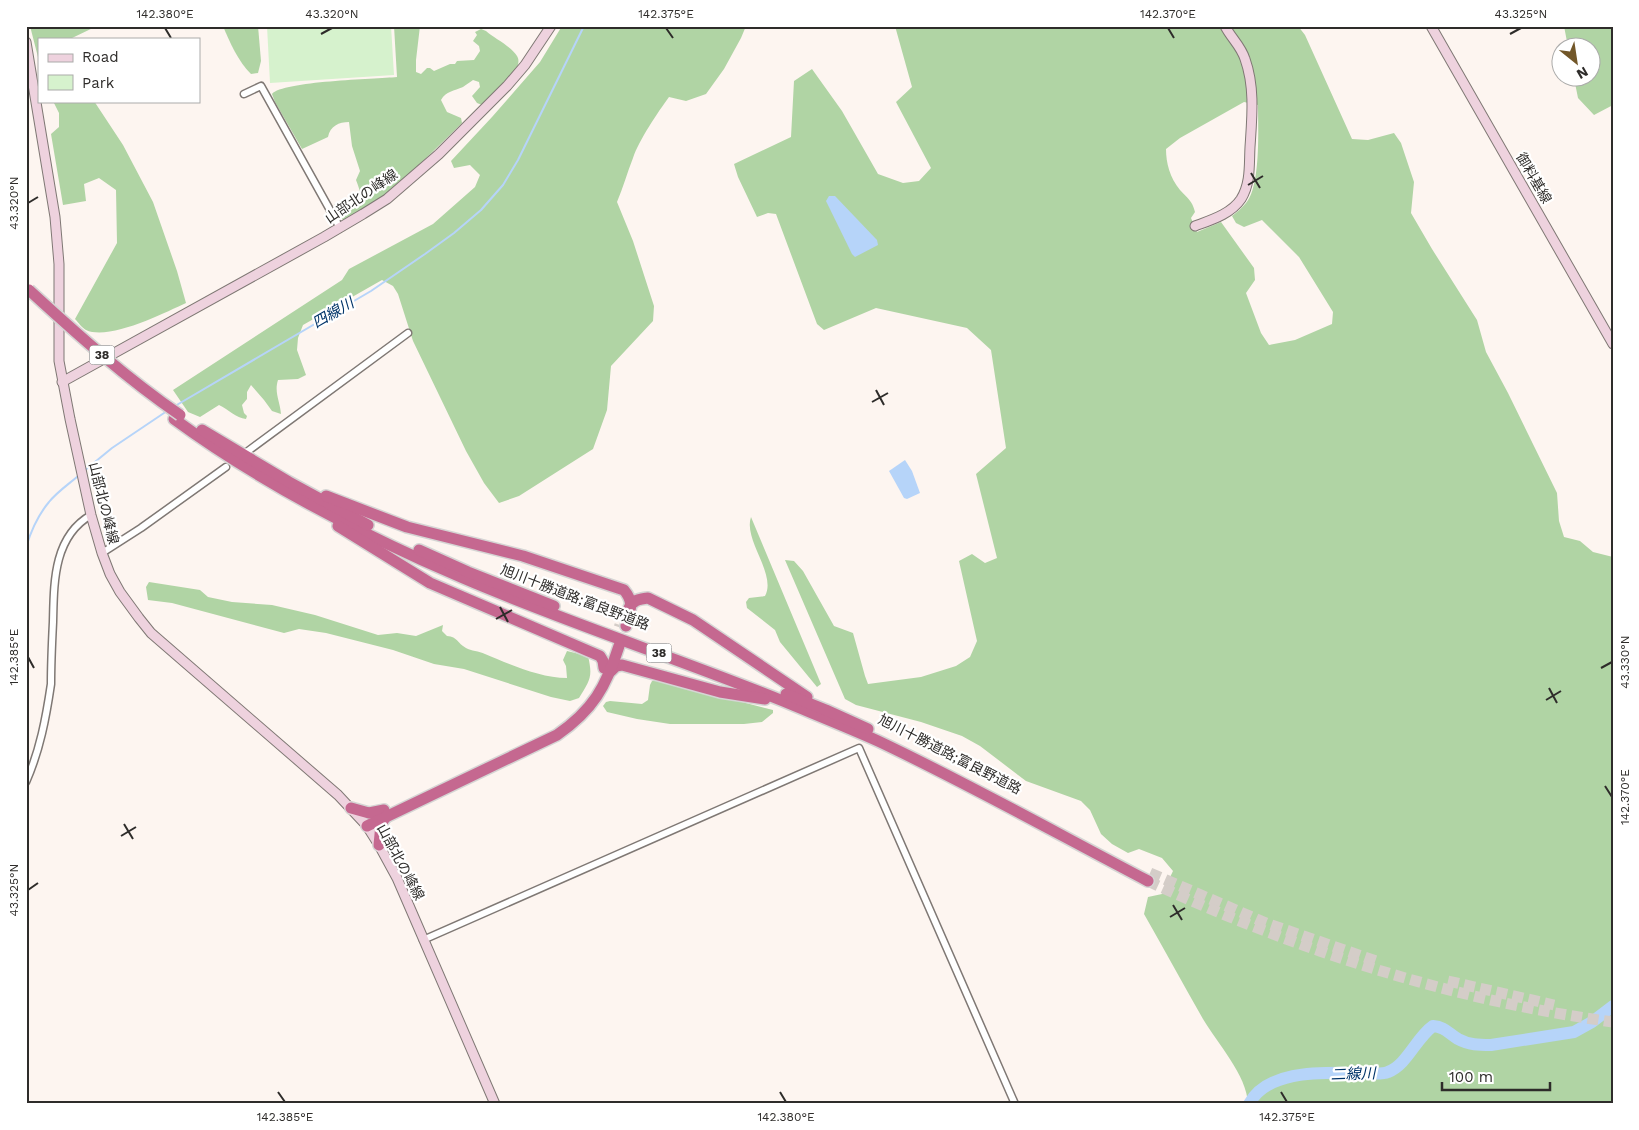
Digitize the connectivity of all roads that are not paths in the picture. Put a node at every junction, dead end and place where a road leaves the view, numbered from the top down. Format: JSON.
{"nodes":[{"id":1,"x":551,"y":26,"type":"edge"},
{"id":2,"x":1225,"y":26,"type":"edge"},
{"id":3,"x":1431,"y":26,"type":"edge"},
{"id":4,"x":26,"y":42,"type":"edge"},
{"id":5,"x":244,"y":94,"type":"dead end"},
{"id":6,"x":1195,"y":226,"type":"dead end"},
{"id":7,"x":340,"y":228,"type":"junction"},
{"id":8,"x":27,"y":292,"type":"edge"},
{"id":9,"x":408,"y":333,"type":"dead end"},
{"id":10,"x":1613,"y":344,"type":"edge"},
{"id":11,"x":62,"y":382,"type":"junction"},
{"id":12,"x":248,"y":451,"type":"dead end"},
{"id":13,"x":226,"y":467,"type":"dead end"},
{"id":14,"x":287,"y":486,"type":"junction"},
{"id":15,"x":91,"y":515,"type":"junction"},
{"id":16,"x":102,"y":552,"type":"junction"},
{"id":17,"x":632,"y":602,"type":"junction"},
{"id":18,"x":623,"y":626,"type":"tunnel mouth"},
{"id":19,"x":616,"y":645,"type":"tunnel mouth"},
{"id":20,"x":607,"y":669,"type":"junction"},
{"id":21,"x":784,"y":702,"type":"junction"},
{"id":22,"x":826,"y":710,"type":"junction"},
{"id":23,"x":26,"y":782,"type":"edge"},
{"id":24,"x":351,"y":808,"type":"junction"},
{"id":25,"x":385,"y":813,"type":"junction"},
{"id":26,"x":365,"y":823,"type":"junction"},
{"id":27,"x":379,"y":845,"type":"junction"},
{"id":28,"x":423,"y":940,"type":"junction"},
{"id":29,"x":495,"y":1104,"type":"edge"},
{"id":30,"x":1015,"y":1104,"type":"edge"}],
"edges":[{"from":1,"to":7,"type":"main road","name":"山部北の峰線"},
{"from":2,"to":6,"type":"main road"},
{"from":3,"to":10,"type":"main road","name":"御料基線"},
{"from":4,"to":11,"type":"main road"},
{"from":5,"to":7,"type":"street"},
{"from":7,"to":11,"type":"main road","name":"山部北の峰線"},
{"from":8,"to":14,"type":"highway","name":"旭川十勝道路;富良野道路","number":"38"},
{"from":9,"to":12,"type":"street"},
{"from":11,"to":15,"type":"main road","name":"山部北の峰線"},
{"from":13,"to":16,"type":"street"},
{"from":14,"to":17,"type":"highway","number":"38"},
{"from":14,"to":20,"type":"highway"},
{"from":14,"to":21,"type":"highway","name":"旭川十勝道路;富良野道路","number":"38"},
{"from":14,"to":22,"type":"highway","name":"旭川十勝道路;富良野道路","number":"38"},
{"from":15,"to":16,"type":"main road","name":"山部北の峰線"},
{"from":15,"to":23,"type":"street"},
{"from":16,"to":24,"type":"main road","name":"山部北の峰線"},
{"from":17,"to":18,"type":"highway"},
{"from":17,"to":22,"type":"highway","number":"38"},
{"from":19,"to":20,"type":"highway"},
{"from":20,"to":21,"type":"highway"},
{"from":20,"to":25,"type":"highway"},
{"from":21,"to":22,"type":"highway","name":"旭川十勝道路;富良野道路","number":"38"},
{"from":24,"to":25,"type":"highway"},
{"from":24,"to":26,"type":"main road","name":"山部北の峰線"},
{"from":25,"to":26,"type":"highway"},
{"from":25,"to":27,"type":"highway"},
{"from":26,"to":27,"type":"main road","name":"山部北の峰線"},
{"from":27,"to":28,"type":"main road","name":"山部北の峰線"},
{"from":28,"to":29,"type":"main road","name":"山部北の峰線"},
{"from":28,"to":30,"type":"street"}]}
